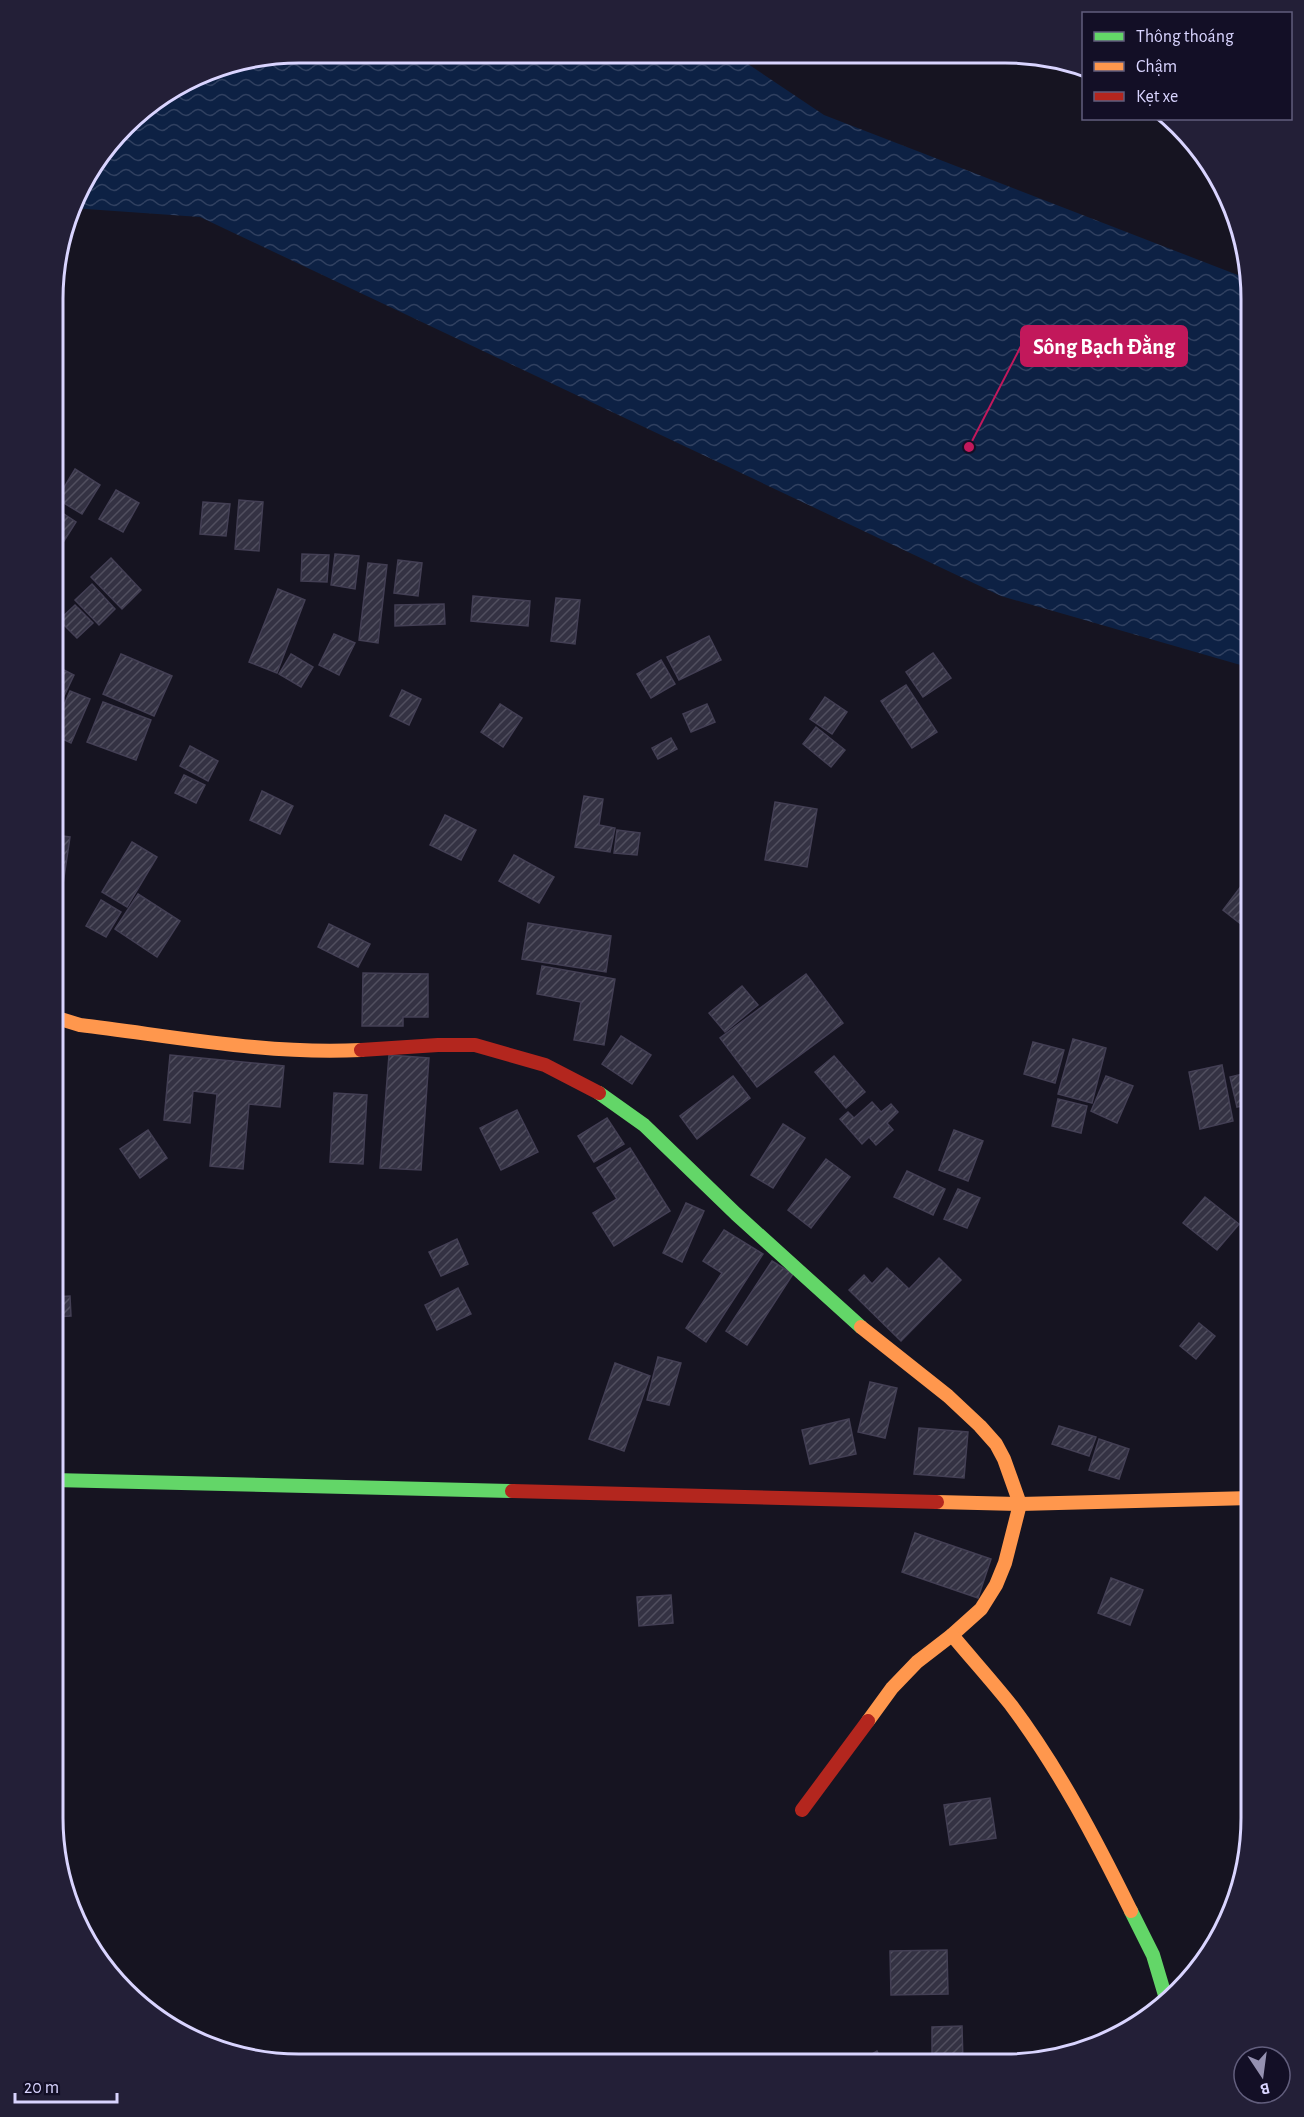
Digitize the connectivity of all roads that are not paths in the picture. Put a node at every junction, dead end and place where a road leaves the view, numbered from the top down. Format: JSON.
{"nodes":[{"id":1,"x":63,"y":1020,"type":"edge"},
{"id":2,"x":63,"y":1480,"type":"edge"},
{"id":3,"x":1241,"y":1498,"type":"edge"},
{"id":4,"x":1020,"y":1504,"type":"junction"},
{"id":5,"x":952,"y":1635,"type":"junction"},
{"id":6,"x":802,"y":1810,"type":"dead end"},
{"id":7,"x":1164,"y":1993,"type":"edge"}],
"edges":[{"from":1,"to":4,"type":"street"},
{"from":2,"to":4,"type":"street"},
{"from":3,"to":4,"type":"street"},
{"from":4,"to":5,"type":"street"},
{"from":5,"to":6,"type":"street"},
{"from":5,"to":7,"type":"street"}]}
